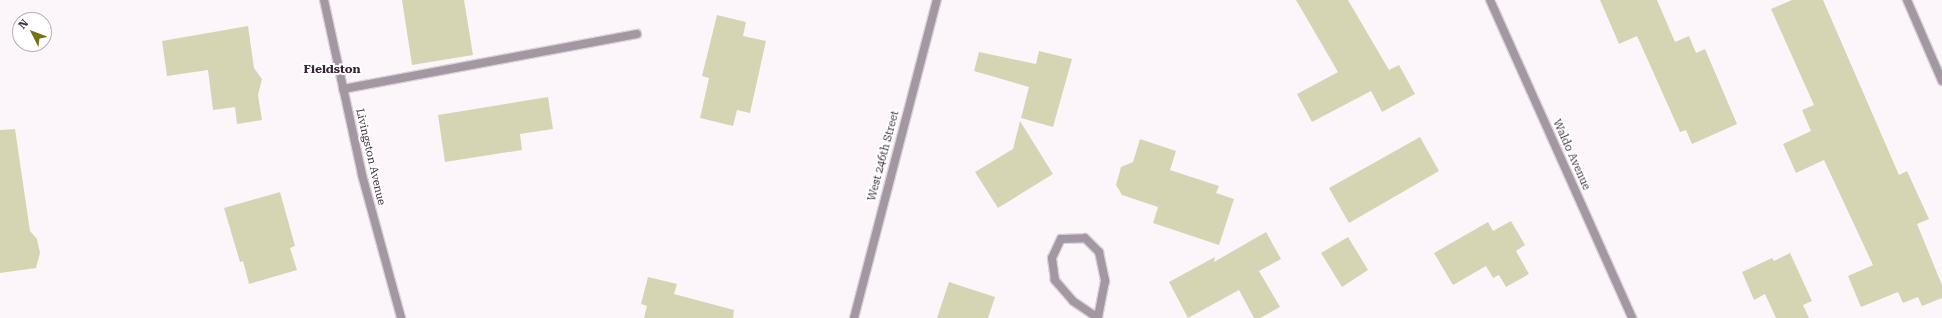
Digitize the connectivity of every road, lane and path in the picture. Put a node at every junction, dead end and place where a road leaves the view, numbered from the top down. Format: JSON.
{"nodes":[{"id":1,"x":324,"y":0,"type":"edge"},
{"id":2,"x":937,"y":0,"type":"edge"},
{"id":3,"x":1490,"y":0,"type":"edge"},
{"id":4,"x":1907,"y":0,"type":"edge"},
{"id":5,"x":638,"y":34,"type":"dead end"},
{"id":6,"x":1942,"y":81,"type":"edge"},
{"id":7,"x":343,"y":89,"type":"junction"},
{"id":8,"x":401,"y":318,"type":"edge"},
{"id":9,"x":854,"y":318,"type":"edge"},
{"id":10,"x":1098,"y":318,"type":"edge"},
{"id":11,"x":1632,"y":318,"type":"edge"}],
"edges":[{"from":1,"to":7,"type":"street","name":"Livingston Avenue"},
{"from":2,"to":9,"type":"street","name":"West 246th Street"},
{"from":3,"to":11,"type":"street","name":"Waldo Avenue"},
{"from":4,"to":6,"type":"street"},
{"from":5,"to":7,"type":"street"},
{"from":7,"to":8,"type":"street","name":"Livingston Avenue"},
{"from":10,"to":10,"type":"street"}]}
